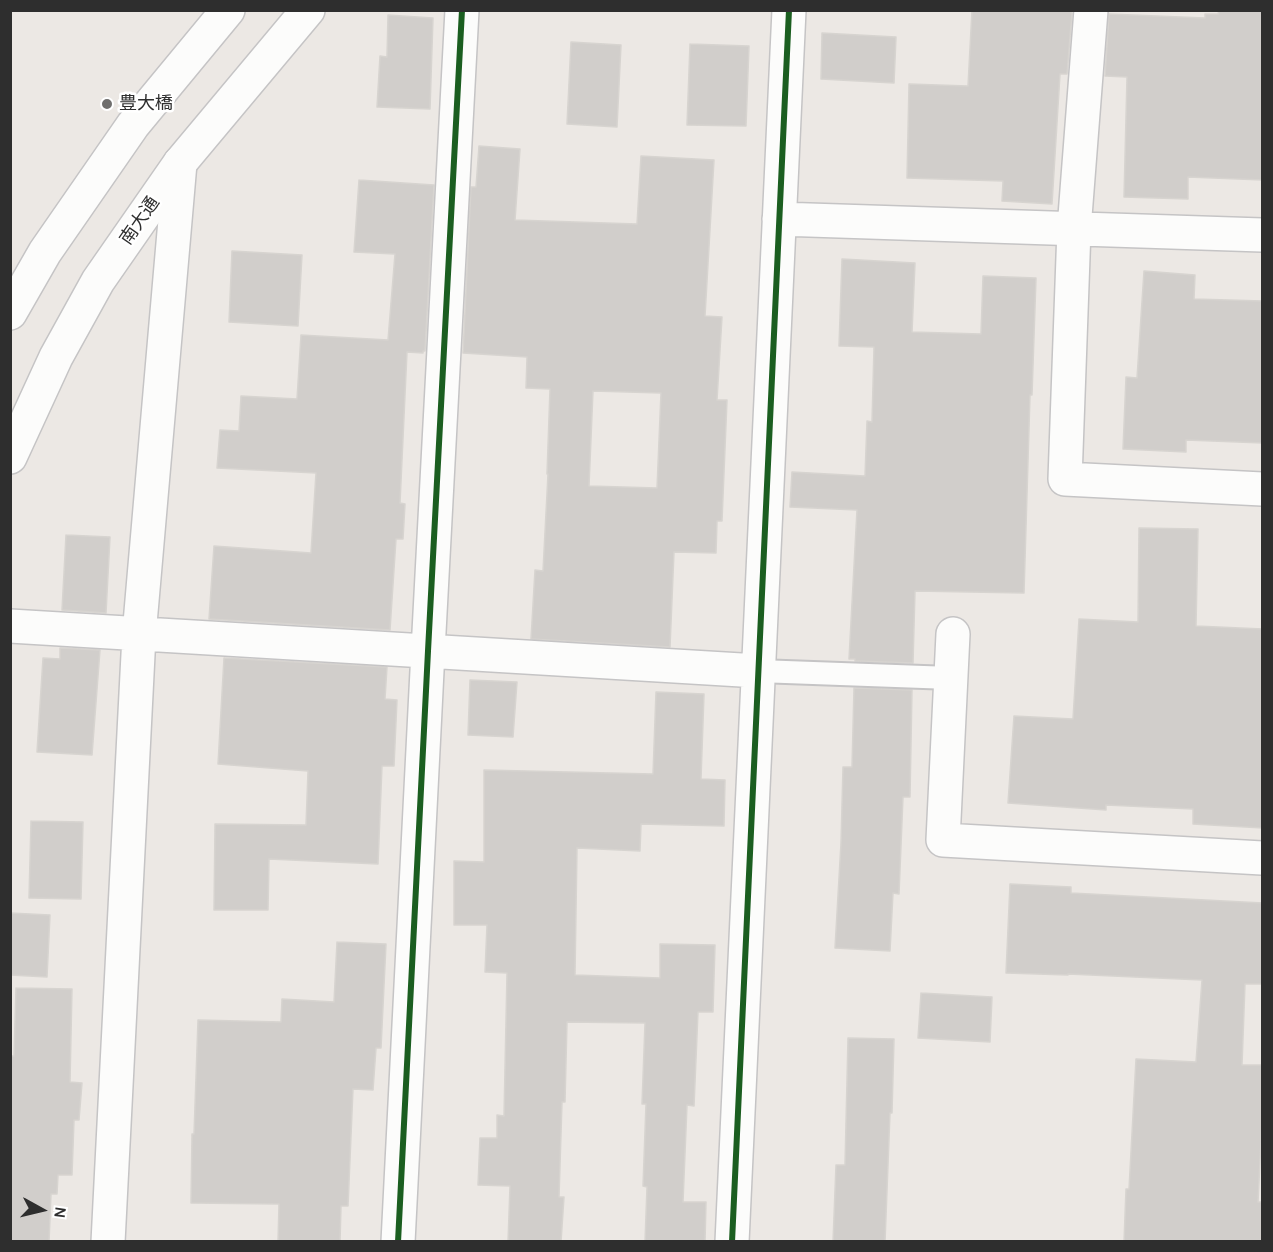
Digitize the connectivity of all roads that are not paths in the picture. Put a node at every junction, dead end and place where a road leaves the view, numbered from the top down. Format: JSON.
{"nodes":[{"id":1,"x":228,"y":10,"type":"edge"},
{"id":2,"x":308,"y":10,"type":"edge"},
{"id":3,"x":462,"y":10,"type":"edge"},
{"id":4,"x":789,"y":10,"type":"edge"},
{"id":5,"x":1091,"y":10,"type":"edge"},
{"id":6,"x":180,"y":163,"type":"junction"},
{"id":7,"x":779,"y":219,"type":"junction"},
{"id":8,"x":1074,"y":229,"type":"junction"},
{"id":9,"x":1263,"y":235,"type":"edge"},
{"id":10,"x":10,"y":313,"type":"edge"},
{"id":11,"x":10,"y":457,"type":"edge"},
{"id":12,"x":1263,"y":489,"type":"edge"},
{"id":13,"x":10,"y":626,"type":"edge"},
{"id":14,"x":953,"y":634,"type":"dead end"},
{"id":15,"x":139,"y":635,"type":"junction"},
{"id":16,"x":428,"y":651,"type":"junction"},
{"id":17,"x":758,"y":671,"type":"junction"},
{"id":18,"x":951,"y":678,"type":"junction"},
{"id":19,"x":1263,"y":858,"type":"edge"},
{"id":20,"x":108,"y":1242,"type":"edge"},
{"id":21,"x":398,"y":1242,"type":"edge"},
{"id":22,"x":732,"y":1242,"type":"edge"}],
"edges":[{"from":1,"to":10,"type":"street"},
{"from":2,"to":6,"type":"street","name":"南大通"},
{"from":3,"to":16,"type":"street"},
{"from":4,"to":7,"type":"street"},
{"from":5,"to":8,"type":"street"},
{"from":6,"to":11,"type":"street","name":"南大通"},
{"from":6,"to":15,"type":"street"},
{"from":7,"to":8,"type":"street"},
{"from":7,"to":17,"type":"street"},
{"from":8,"to":9,"type":"street"},
{"from":8,"to":12,"type":"street"},
{"from":13,"to":15,"type":"street"},
{"from":14,"to":18,"type":"street"},
{"from":15,"to":16,"type":"street"},
{"from":15,"to":20,"type":"street"},
{"from":16,"to":17,"type":"street"},
{"from":16,"to":21,"type":"street"},
{"from":17,"to":18,"type":"lane"},
{"from":17,"to":22,"type":"street"},
{"from":18,"to":19,"type":"street"}]}
